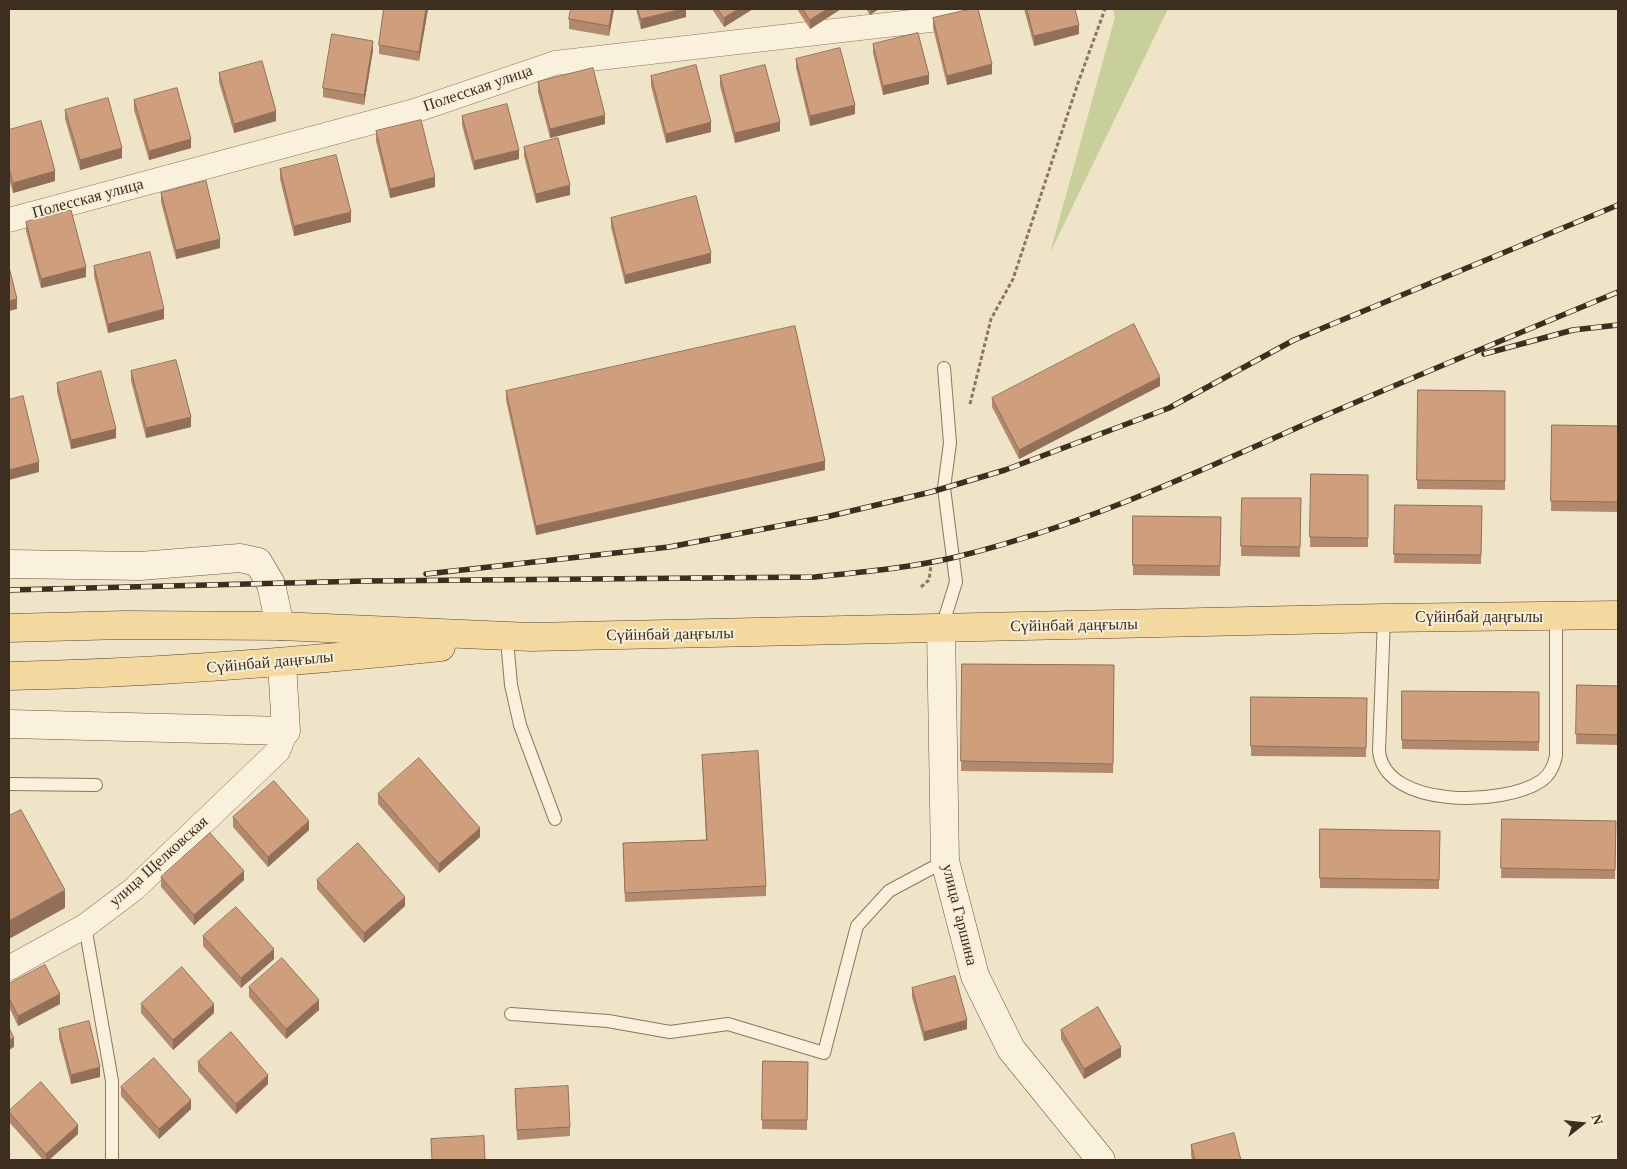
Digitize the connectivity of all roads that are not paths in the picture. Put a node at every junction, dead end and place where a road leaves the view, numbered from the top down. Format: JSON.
{"nodes":[{"id":1,"x":955,"y":9,"type":"edge"},
{"id":2,"x":9,"y":220,"type":"edge"},
{"id":3,"x":944,"y":368,"type":"dead end"},
{"id":4,"x":9,"y":564,"type":"edge"},
{"id":5,"x":1618,"y":615,"type":"edge"},
{"id":6,"x":1556,"y":617,"type":"junction"},
{"id":7,"x":1384,"y":618,"type":"junction"},
{"id":8,"x":280,"y":626,"type":"junction"},
{"id":9,"x":9,"y":628,"type":"edge"},
{"id":10,"x":941,"y":630,"type":"junction"},
{"id":11,"x":519,"y":639,"type":"junction"},
{"id":12,"x":282,"y":663,"type":"junction"},
{"id":13,"x":9,"y":676,"type":"edge"},
{"id":14,"x":9,"y":724,"type":"edge"},
{"id":15,"x":286,"y":731,"type":"junction"},
{"id":16,"x":9,"y":784,"type":"edge"},
{"id":17,"x":96,"y":785,"type":"dead end"},
{"id":18,"x":554,"y":820,"type":"dead end"},
{"id":19,"x":945,"y":861,"type":"junction"},
{"id":20,"x":86,"y":926,"type":"junction"},
{"id":21,"x":9,"y":968,"type":"edge"},
{"id":22,"x":511,"y":1014,"type":"dead end"},
{"id":23,"x":112,"y":1160,"type":"edge"},
{"id":24,"x":1101,"y":1160,"type":"edge"}],
"edges":[{"from":1,"to":2,"type":"street","name":"Полесская улица"},
{"from":3,"to":10,"type":"lane"},
{"from":4,"to":8,"type":"street"},
{"from":5,"to":6,"type":"main road","name":"Сүйінбай даңғылы"},
{"from":6,"to":7,"type":"main road","name":"Сүйінбай даңғылы"},
{"from":6,"to":7,"type":"lane"},
{"from":7,"to":10,"type":"main road","name":"Сүйінбай даңғылы"},
{"from":8,"to":9,"type":"main road","name":"Сүйінбай даңғылы"},
{"from":8,"to":11,"type":"main road","name":"Сүйінбай даңғылы"},
{"from":10,"to":11,"type":"main road","name":"Сүйінбай даңғылы"},
{"from":10,"to":19,"type":"street","name":"улица Гаршина"},
{"from":11,"to":12,"type":"main road","name":"Сүйінбай даңғылы"},
{"from":11,"to":18,"type":"lane"},
{"from":12,"to":13,"type":"main road","name":"Сүйінбай даңғылы"},
{"from":12,"to":15,"type":"street"},
{"from":14,"to":15,"type":"street"},
{"from":15,"to":20,"type":"street","name":"улица Щелковская"},
{"from":16,"to":17,"type":"lane"},
{"from":19,"to":22,"type":"lane"},
{"from":19,"to":24,"type":"street","name":"улица Гаршина"},
{"from":20,"to":21,"type":"street","name":"улица Щелковская"},
{"from":20,"to":23,"type":"lane"}]}
